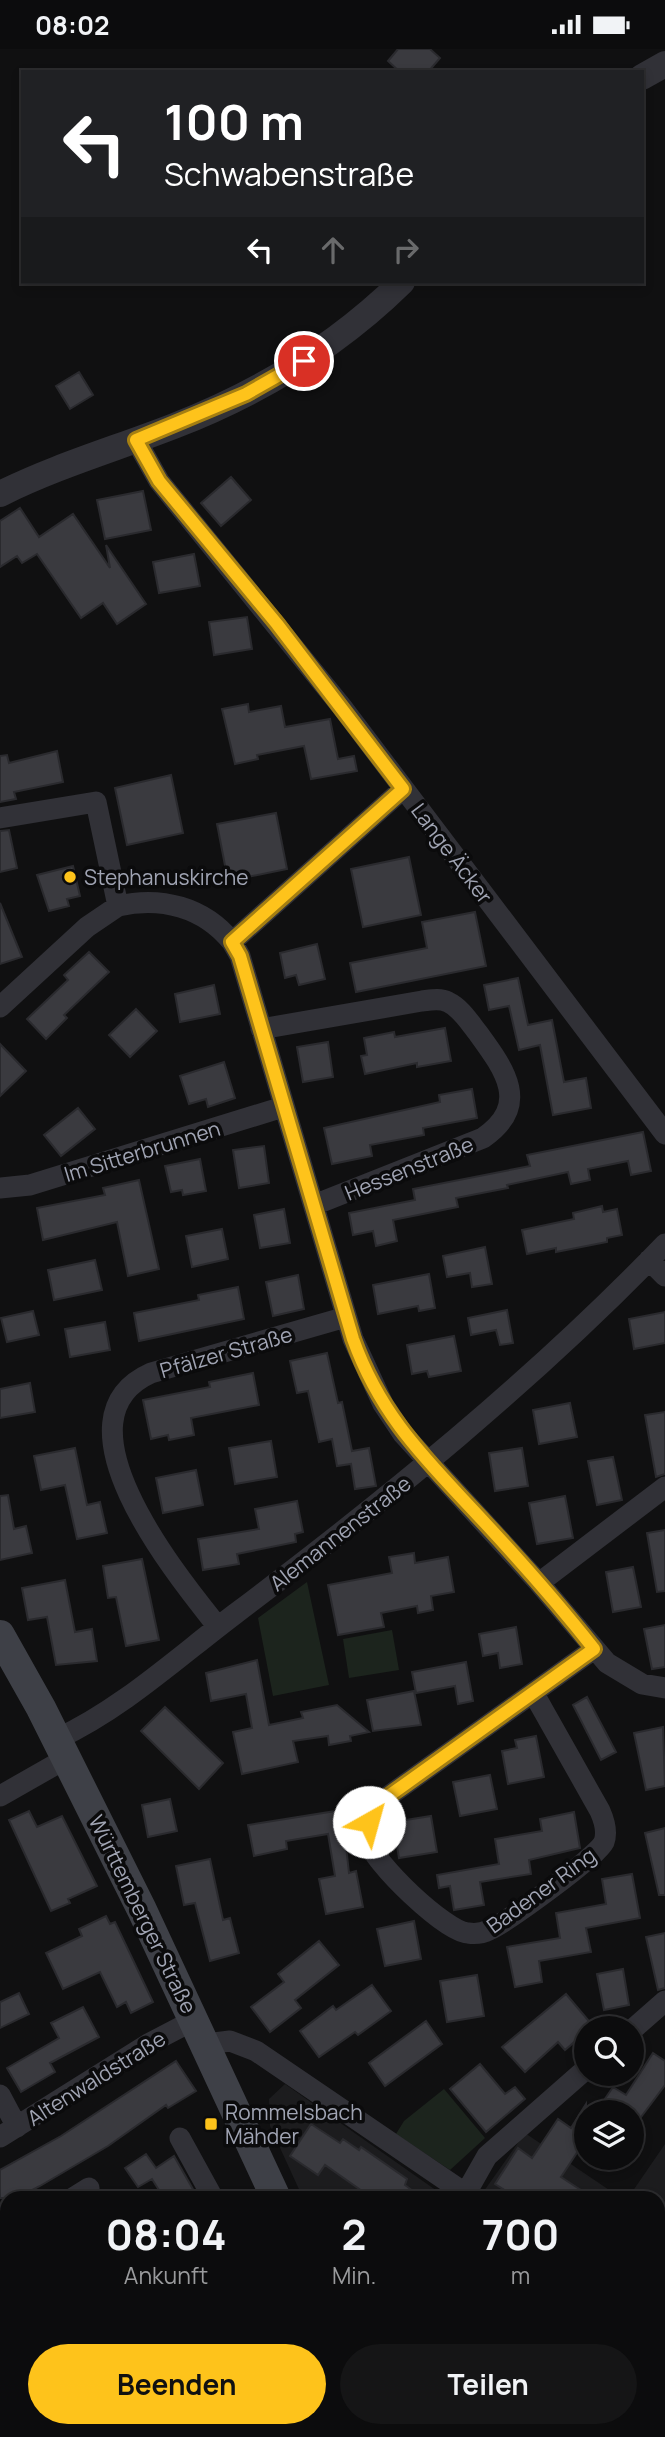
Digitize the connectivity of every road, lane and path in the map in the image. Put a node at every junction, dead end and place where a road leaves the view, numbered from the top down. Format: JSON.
{"nodes":[{"id":1,"x":665,"y":64,"type":"edge"},
{"id":2,"x":644,"y":77,"type":"edge"},
{"id":3,"x":400,"y":284,"type":"edge"},
{"id":4,"x":136,"y":440,"type":"junction"},
{"id":5,"x":0,"y":494,"type":"edge"},
{"id":6,"x":403,"y":789,"type":"junction"},
{"id":7,"x":0,"y":818,"type":"edge"},
{"id":8,"x":118,"y":906,"type":"junction"},
{"id":9,"x":232,"y":942,"type":"junction"},
{"id":10,"x":0,"y":1007,"type":"edge"},
{"id":11,"x":261,"y":1030,"type":"junction"},
{"id":12,"x":283,"y":1107,"type":"junction"},
{"id":13,"x":665,"y":1133,"type":"edge"},
{"id":14,"x":0,"y":1188,"type":"edge"},
{"id":15,"x":314,"y":1205,"type":"junction"},
{"id":16,"x":665,"y":1244,"type":"edge"},
{"id":17,"x":649,"y":1261,"type":"junction"},
{"id":18,"x":665,"y":1276,"type":"edge"},
{"id":19,"x":346,"y":1317,"type":"junction"},
{"id":20,"x":429,"y":1464,"type":"junction"},
{"id":21,"x":665,"y":1487,"type":"edge"},
{"id":22,"x":539,"y":1583,"type":"junction"},
{"id":23,"x":218,"y":1627,"type":"junction"},
{"id":24,"x":0,"y":1635,"type":"edge"},
{"id":25,"x":594,"y":1649,"type":"junction"},
{"id":26,"x":665,"y":1688,"type":"edge"},
{"id":27,"x":534,"y":1694,"type":"junction"},
{"id":28,"x":62,"y":1748,"type":"junction"},
{"id":29,"x":0,"y":1796,"type":"edge"},
{"id":30,"x":665,"y":2001,"type":"edge"},
{"id":31,"x":644,"y":2019,"type":"edge"},
{"id":32,"x":200,"y":2032,"type":"junction"},
{"id":33,"x":574,"y":2080,"type":"edge"},
{"id":34,"x":0,"y":2095,"type":"edge"},
{"id":35,"x":8,"y":2132,"type":"edge"},
{"id":36,"x":180,"y":2138,"type":"dead end"},
{"id":37,"x":210,"y":2191,"type":"edge"},
{"id":38,"x":273,"y":2191,"type":"edge"},
{"id":39,"x":462,"y":2191,"type":"edge"},
{"id":40,"x":471,"y":2191,"type":"edge"}],
"edges":[{"from":1,"to":2,"type":"street"},
{"from":3,"to":4,"type":"street"},
{"from":4,"to":5,"type":"street"},
{"from":4,"to":6,"type":"street","name":"Lange Äcker"},
{"from":6,"to":9,"type":"street"},
{"from":6,"to":13,"type":"street","name":"Lange Äcker"},
{"from":7,"to":8,"type":"street"},
{"from":8,"to":9,"type":"street"},
{"from":8,"to":10,"type":"street"},
{"from":9,"to":11,"type":"street"},
{"from":11,"to":12,"type":"street"},
{"from":11,"to":15,"type":"street","name":"Hessenstraße"},
{"from":12,"to":14,"type":"street","name":"Im Sitterbrunnen"},
{"from":12,"to":15,"type":"street"},
{"from":15,"to":19,"type":"street"},
{"from":16,"to":17,"type":"street","name":"Alemannenstraße"},
{"from":17,"to":18,"type":"street"},
{"from":17,"to":20,"type":"street","name":"Alemannenstraße"},
{"from":19,"to":20,"type":"street"},
{"from":19,"to":23,"type":"street","name":"Pfälzer Straße"},
{"from":20,"to":22,"type":"street"},
{"from":20,"to":23,"type":"street","name":"Alemannenstraße"},
{"from":21,"to":22,"type":"street"},
{"from":22,"to":25,"type":"street"},
{"from":23,"to":28,"type":"street","name":"Alemannenstraße"},
{"from":24,"to":28,"type":"main road","name":"Württemberger Straße"},
{"from":25,"to":26,"type":"street"},
{"from":25,"to":27,"type":"street","name":"Badener Ring"},
{"from":27,"to":27,"type":"street","name":"Badener Ring"},
{"from":28,"to":29,"type":"street","name":"Alemannenstraße"},
{"from":28,"to":32,"type":"main road","name":"Württemberger Straße"},
{"from":30,"to":31,"type":"street"},
{"from":32,"to":35,"type":"street","name":"Altenwaldstraße"},
{"from":32,"to":38,"type":"main road","name":"Württemberger Straße"},
{"from":32,"to":39,"type":"street"},
{"from":33,"to":40,"type":"street"},
{"from":34,"to":35,"type":"street"},
{"from":36,"to":37,"type":"street"}]}
